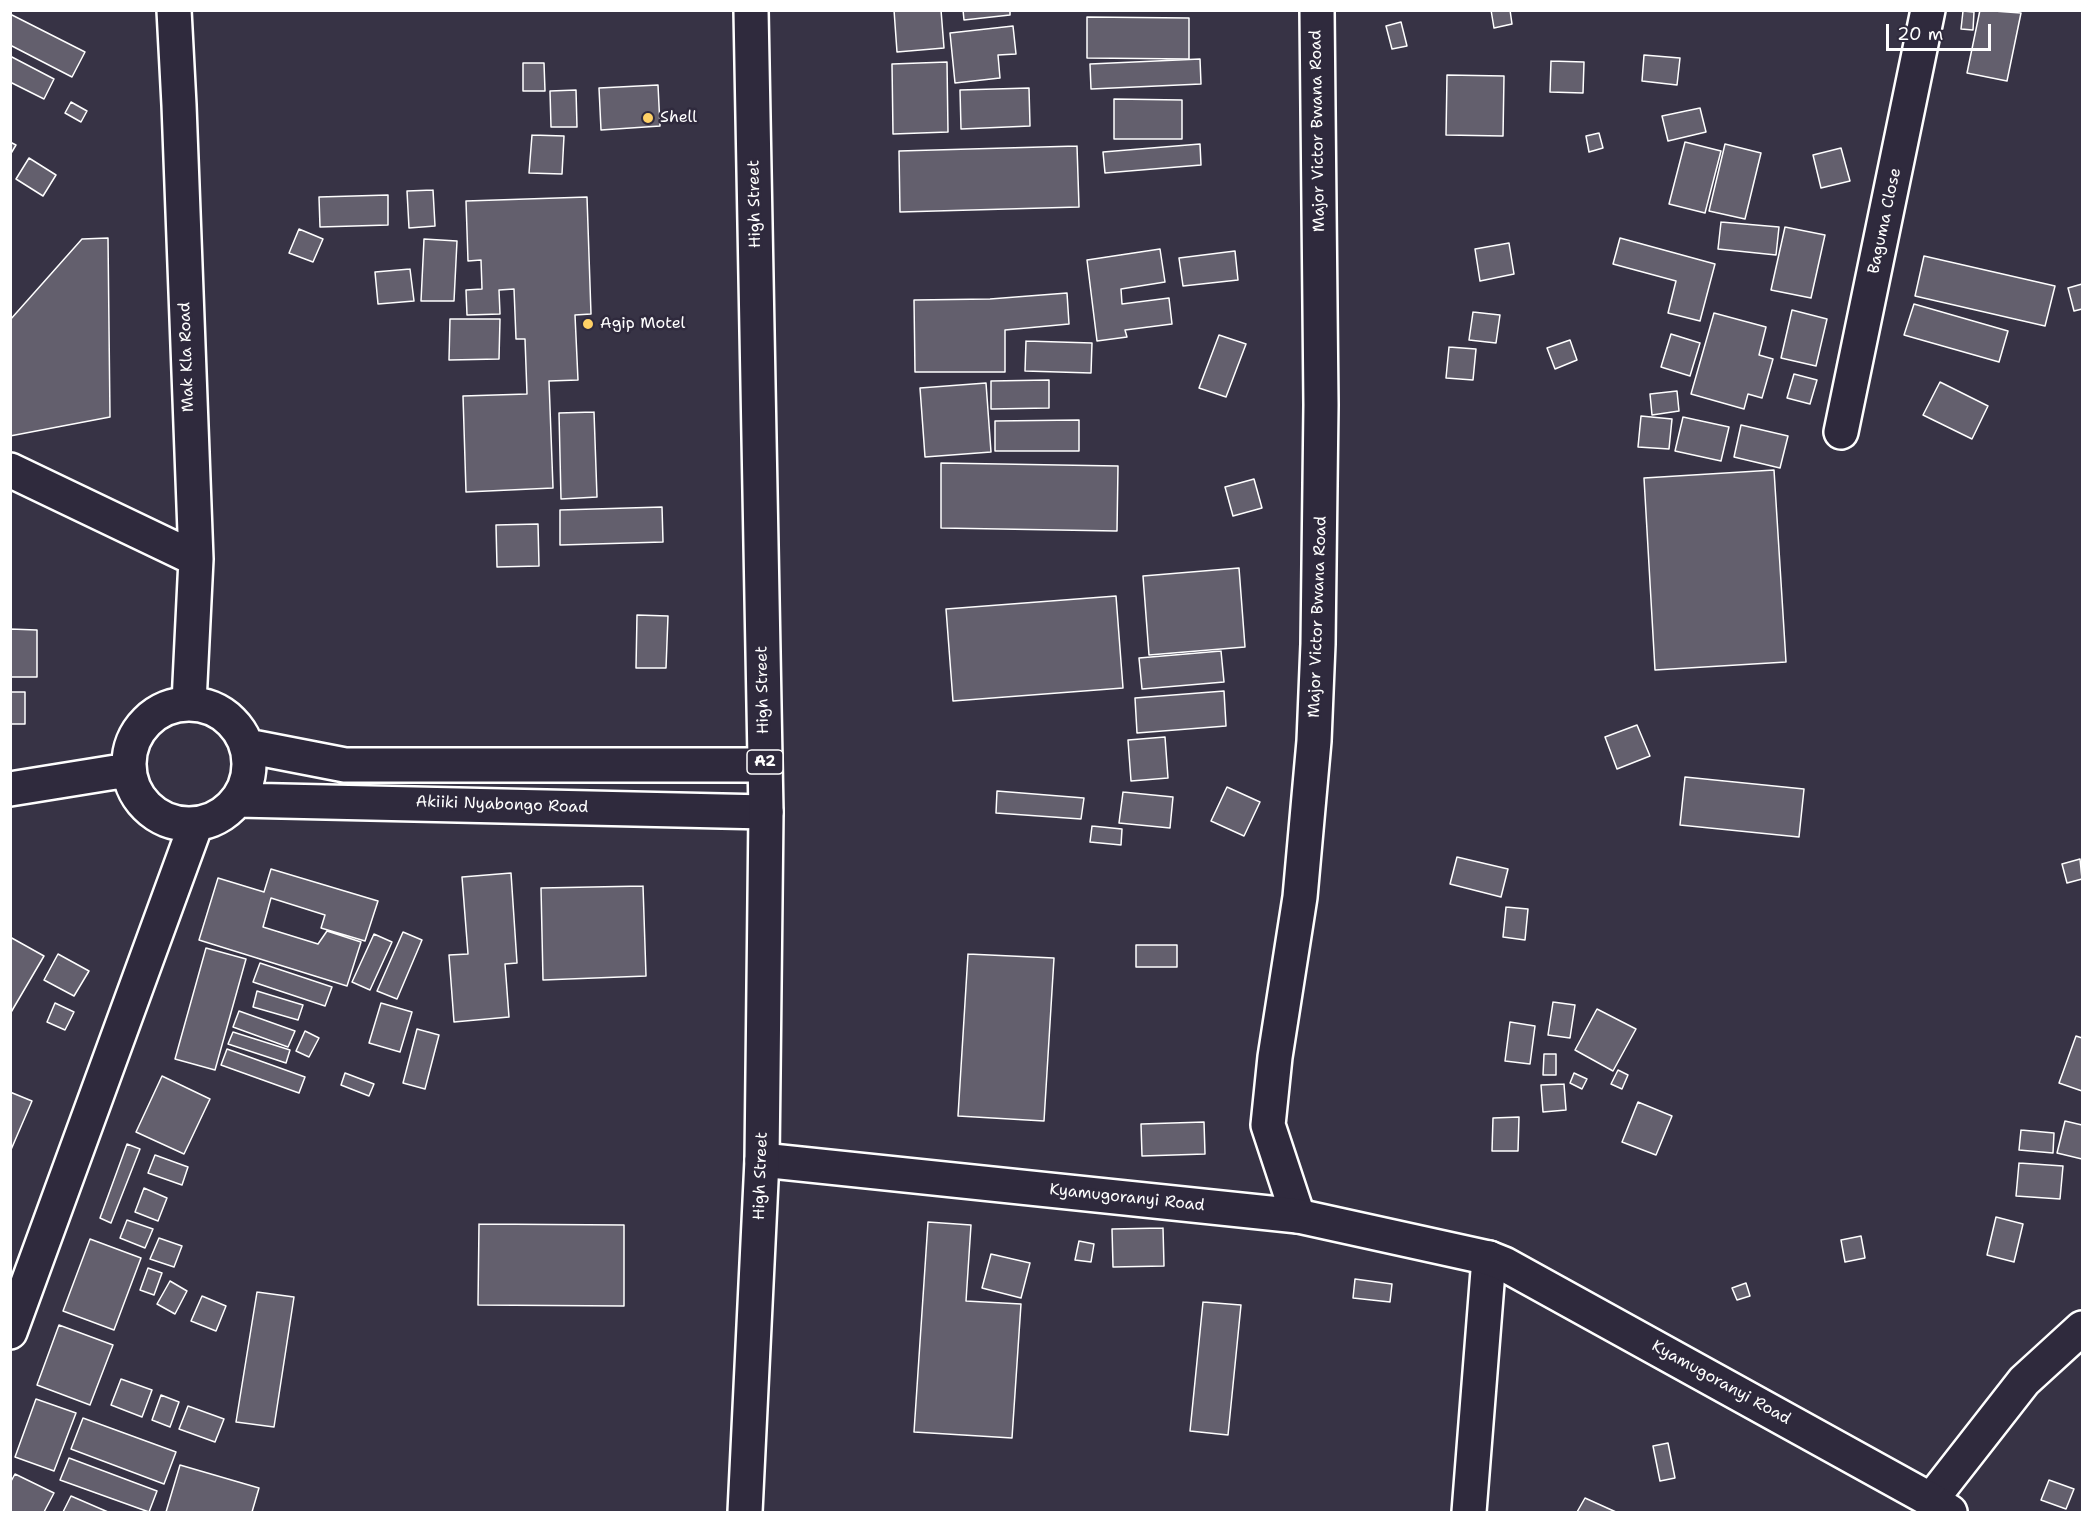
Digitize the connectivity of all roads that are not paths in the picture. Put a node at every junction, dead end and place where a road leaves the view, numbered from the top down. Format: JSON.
{"nodes":[{"id":1,"x":174,"y":10,"type":"edge"},
{"id":2,"x":751,"y":10,"type":"edge"},
{"id":3,"x":1317,"y":10,"type":"edge"},
{"id":4,"x":1928,"y":10,"type":"edge"},
{"id":5,"x":1841,"y":432,"type":"dead end"},
{"id":6,"x":10,"y":470,"type":"edge"},
{"id":7,"x":196,"y":559,"type":"junction"},
{"id":8,"x":189,"y":703,"type":"junction"},
{"id":9,"x":247,"y":746,"type":"junction"},
{"id":10,"x":765,"y":765,"type":"junction"},
{"id":11,"x":128,"y":770,"type":"junction"},
{"id":12,"x":10,"y":789,"type":"edge"},
{"id":13,"x":238,"y":800,"type":"junction"},
{"id":14,"x":766,"y":812,"type":"junction"},
{"id":15,"x":196,"y":824,"type":"junction"},
{"id":16,"x":762,"y":1160,"type":"junction"},
{"id":17,"x":1298,"y":1216,"type":"junction"},
{"id":18,"x":1489,"y":1258,"type":"junction"},
{"id":19,"x":2082,"y":1328,"type":"edge"},
{"id":20,"x":10,"y":1332,"type":"edge"},
{"id":21,"x":1941,"y":1506,"type":"edge"},
{"id":22,"x":746,"y":1512,"type":"edge"},
{"id":23,"x":1469,"y":1512,"type":"edge"}],
"edges":[{"from":1,"to":7,"type":"street","name":"Mak Kla Road"},
{"from":2,"to":10,"type":"street","name":"High Street","number":"A2"},
{"from":3,"to":17,"type":"street","name":"Major Victor Bwana Road"},
{"from":4,"to":5,"type":"street","name":"Baguma Close"},
{"from":6,"to":7,"type":"street"},
{"from":7,"to":8,"type":"street","name":"Mak Kla Road"},
{"from":8,"to":9,"type":"street"},
{"from":8,"to":11,"type":"street"},
{"from":9,"to":10,"type":"street"},
{"from":9,"to":13,"type":"street"},
{"from":10,"to":14,"type":"street","name":"High Street","number":"A2"},
{"from":11,"to":12,"type":"street"},
{"from":11,"to":15,"type":"street"},
{"from":13,"to":14,"type":"street","name":"Akiiki Nyabongo Road"},
{"from":13,"to":15,"type":"street"},
{"from":14,"to":16,"type":"street","name":"High Street","number":"A2"},
{"from":15,"to":20,"type":"street"},
{"from":16,"to":17,"type":"street","name":"Kyamugoranyi Road"},
{"from":16,"to":22,"type":"street","name":"High Street","number":"A2"},
{"from":17,"to":18,"type":"street","name":"Kyamugoranyi Road"},
{"from":18,"to":21,"type":"street","name":"Kyamugoranyi Road"},
{"from":18,"to":23,"type":"street"},
{"from":19,"to":21,"type":"street"}]}
